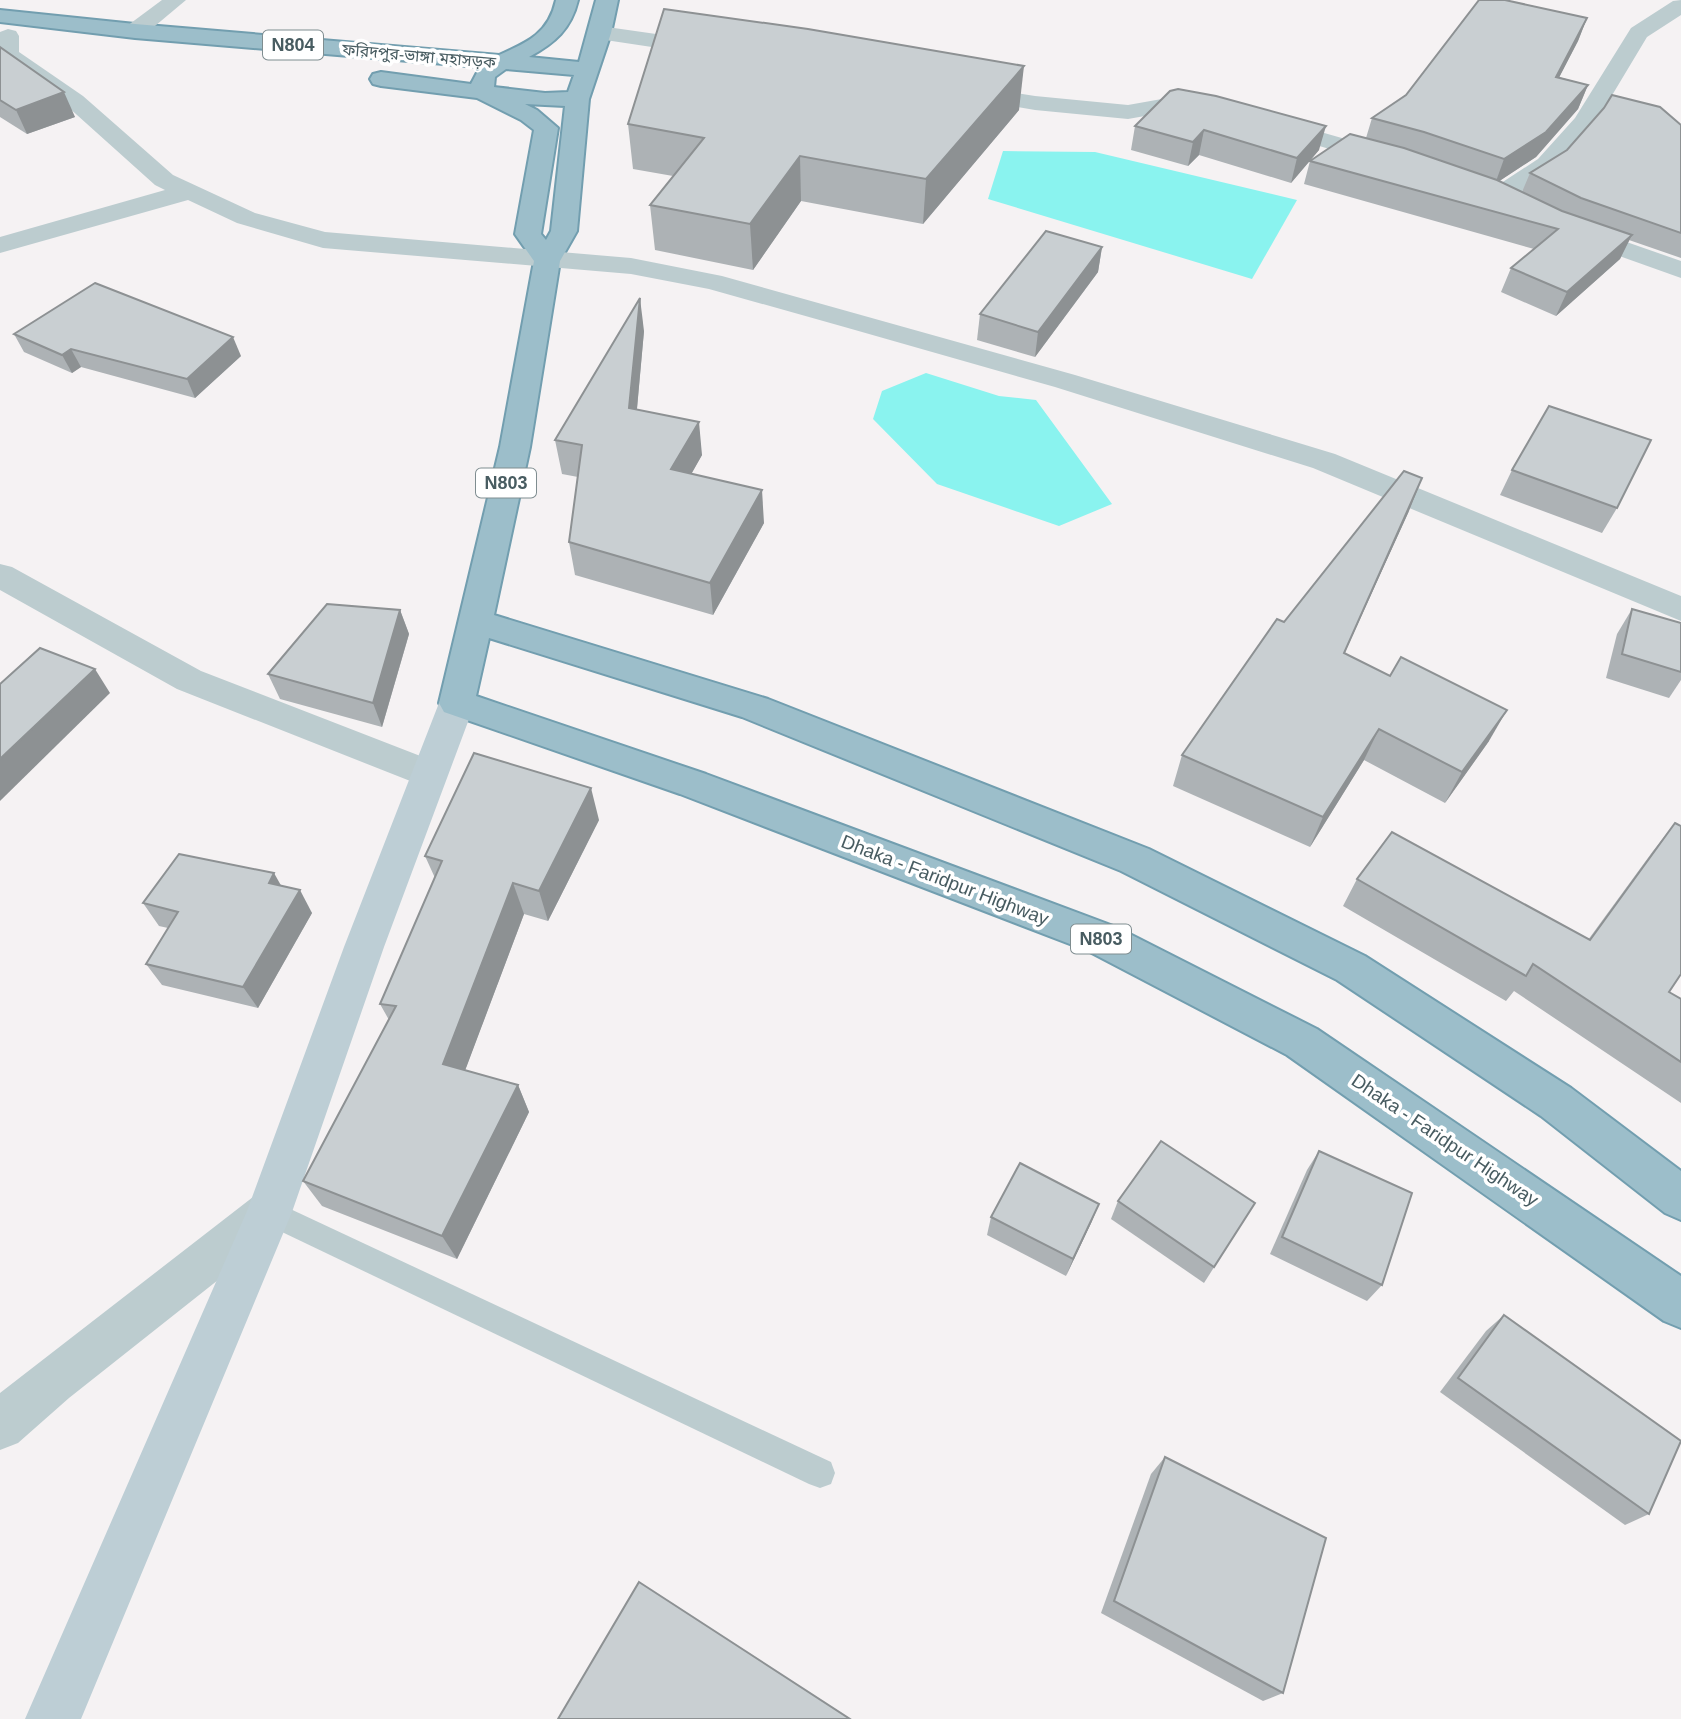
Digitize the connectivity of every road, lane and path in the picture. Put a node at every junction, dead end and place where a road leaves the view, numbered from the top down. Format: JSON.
{"nodes":[{"id":1,"x":175,"y":0,"type":"edge"},
{"id":2,"x":567,"y":0,"type":"edge"},
{"id":3,"x":607,"y":0,"type":"edge"},
{"id":4,"x":1681,"y":6,"type":"edge"},
{"id":5,"x":3,"y":29,"type":"edge"},
{"id":6,"x":135,"y":31,"type":"junction"},
{"id":7,"x":600,"y":33,"type":"junction"},
{"id":8,"x":233,"y":39,"type":"junction"},
{"id":9,"x":731,"y":52,"type":"edge"},
{"id":10,"x":170,"y":56,"type":"dead end"},
{"id":11,"x":210,"y":61,"type":"dead end"},
{"id":12,"x":494,"y":64,"type":"junction"},
{"id":13,"x":587,"y":69,"type":"junction"},
{"id":14,"x":360,"y":77,"type":"dead end"},
{"id":15,"x":942,"y":87,"type":"edge"},
{"id":16,"x":483,"y":90,"type":"junction"},
{"id":17,"x":577,"y":99,"type":"junction"},
{"id":18,"x":1226,"y":114,"type":"edge"},
{"id":19,"x":1253,"y":121,"type":"edge"},
{"id":20,"x":1406,"y":164,"type":"edge"},
{"id":21,"x":1471,"y":187,"type":"edge"},
{"id":22,"x":187,"y":192,"type":"junction"},
{"id":23,"x":1551,"y":222,"type":"edge"},
{"id":24,"x":0,"y":245,"type":"edge"},
{"id":25,"x":547,"y":261,"type":"junction"},
{"id":26,"x":1681,"y":270,"type":"edge"},
{"id":27,"x":0,"y":575,"type":"edge"},
{"id":28,"x":1681,"y":609,"type":"edge"},
{"id":29,"x":474,"y":621,"type":"junction"},
{"id":30,"x":457,"y":703,"type":"junction"},
{"id":31,"x":428,"y":774,"type":"junction"},
{"id":32,"x":1681,"y":1198,"type":"edge"},
{"id":33,"x":269,"y":1212,"type":"junction"},
{"id":34,"x":1681,"y":1304,"type":"edge"},
{"id":35,"x":0,"y":1425,"type":"edge"},
{"id":36,"x":820,"y":1473,"type":"dead end"},
{"id":37,"x":53,"y":1719,"type":"edge"}],
"edges":[{"from":1,"to":6,"type":"street"},
{"from":2,"to":12,"type":"highway"},
{"from":3,"to":7,"type":"highway","number":"N803"},
{"from":4,"to":21,"type":"street"},
{"from":5,"to":6,"type":"highway","name":"ফরিদপুর-ভাঙ্গা মহাসড়ক","number":"N804"},
{"from":5,"to":10,"type":"highway"},
{"from":5,"to":22,"type":"street"},
{"from":6,"to":8,"type":"highway","name":"ফরিদপুর-ভাঙ্গা মহাসড়ক","number":"N804"},
{"from":7,"to":9,"type":"street"},
{"from":7,"to":13,"type":"highway","number":"N803"},
{"from":8,"to":11,"type":"highway"},
{"from":8,"to":12,"type":"highway","name":"ফরিদপুর-ভাঙ্গা মহাসড়ক","number":"N804"},
{"from":12,"to":13,"type":"highway","name":"ফরিদপুর-ভাঙ্গা মহাসড়ক","number":"N804"},
{"from":12,"to":16,"type":"highway"},
{"from":13,"to":17,"type":"highway","number":"N803"},
{"from":14,"to":16,"type":"highway","name":"ফরিদপুর-ভাঙ্গা মহাসড়ক"},
{"from":15,"to":18,"type":"street"},
{"from":16,"to":17,"type":"highway","name":"ফরিদপুর-ভাঙ্গা মহাসড়ক"},
{"from":16,"to":25,"type":"highway"},
{"from":17,"to":25,"type":"highway","number":"N803"},
{"from":19,"to":20,"type":"street"},
{"from":22,"to":24,"type":"street"},
{"from":22,"to":25,"type":"street"},
{"from":23,"to":26,"type":"street"},
{"from":25,"to":28,"type":"street"},
{"from":25,"to":29,"type":"highway","number":"N803"},
{"from":27,"to":31,"type":"street"},
{"from":29,"to":30,"type":"highway","number":"N803"},
{"from":29,"to":32,"type":"highway"},
{"from":30,"to":31,"type":"main road"},
{"from":30,"to":34,"type":"highway","name":"Dhaka - Faridpur Highway","number":"N803"},
{"from":31,"to":33,"type":"main road"},
{"from":33,"to":35,"type":"street"},
{"from":33,"to":36,"type":"lane"},
{"from":33,"to":37,"type":"main road"}]}
